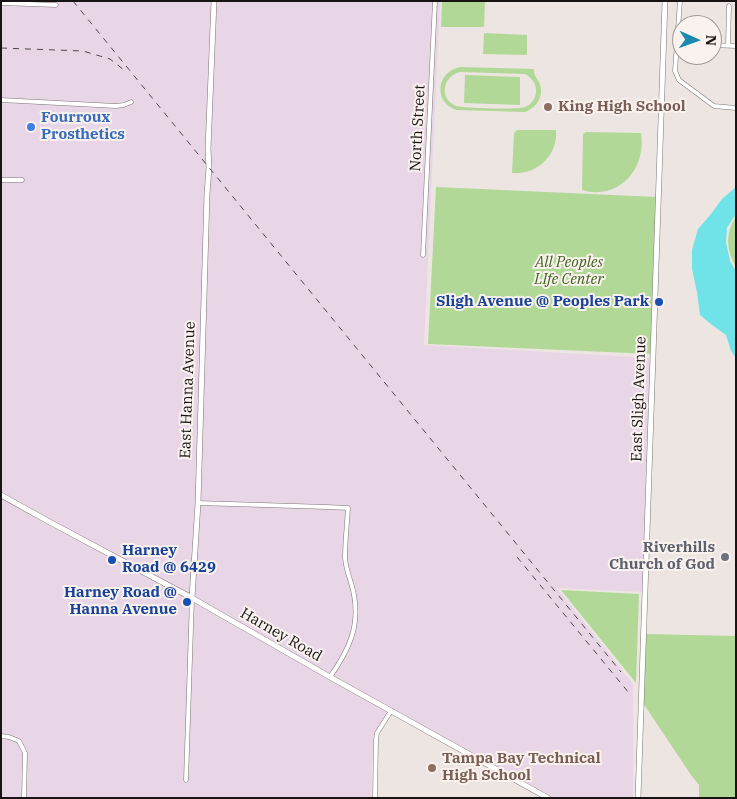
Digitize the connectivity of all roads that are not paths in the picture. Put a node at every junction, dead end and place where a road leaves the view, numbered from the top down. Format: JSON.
{"nodes":[{"id":1,"x":214,"y":1,"type":"edge"},
{"id":2,"x":435,"y":1,"type":"edge"},
{"id":3,"x":665,"y":1,"type":"edge"},
{"id":4,"x":680,"y":1,"type":"edge"},
{"id":5,"x":1,"y":3,"type":"edge"},
{"id":6,"x":56,"y":5,"type":"dead end"},
{"id":7,"x":729,"y":6,"type":"dead end"},
{"id":8,"x":680,"y":15,"type":"edge"},
{"id":9,"x":722,"y":45,"type":"edge"},
{"id":10,"x":728,"y":45,"type":"junction"},
{"id":11,"x":736,"y":46,"type":"edge"},
{"id":12,"x":676,"y":65,"type":"edge"},
{"id":13,"x":1,"y":100,"type":"edge"},
{"id":14,"x":131,"y":102,"type":"dead end"},
{"id":15,"x":736,"y":108,"type":"edge"},
{"id":16,"x":1,"y":180,"type":"edge"},
{"id":17,"x":22,"y":180,"type":"dead end"},
{"id":18,"x":423,"y":255,"type":"dead end"},
{"id":19,"x":1,"y":495,"type":"edge"},
{"id":20,"x":198,"y":503,"type":"junction"},
{"id":21,"x":192,"y":598,"type":"junction"},
{"id":22,"x":330,"y":677,"type":"junction"},
{"id":23,"x":390,"y":711,"type":"junction"},
{"id":24,"x":1,"y":736,"type":"edge"},
{"id":25,"x":186,"y":780,"type":"dead end"},
{"id":26,"x":24,"y":798,"type":"edge"},
{"id":27,"x":375,"y":798,"type":"edge"},
{"id":28,"x":548,"y":798,"type":"edge"},
{"id":29,"x":638,"y":798,"type":"edge"}],
"edges":[{"from":1,"to":20,"type":"street","name":"East Hanna Avenue"},
{"from":2,"to":18,"type":"street","name":"North Street"},
{"from":3,"to":29,"type":"street","name":"East Sligh Avenue"},
{"from":4,"to":8,"type":"street"},
{"from":5,"to":6,"type":"street"},
{"from":7,"to":10,"type":"street"},
{"from":9,"to":10,"type":"street"},
{"from":10,"to":11,"type":"street"},
{"from":12,"to":15,"type":"street"},
{"from":13,"to":14,"type":"street"},
{"from":16,"to":17,"type":"street"},
{"from":19,"to":21,"type":"street","name":"Harney Road"},
{"from":20,"to":21,"type":"street","name":"East Hanna Avenue"},
{"from":20,"to":22,"type":"street"},
{"from":21,"to":22,"type":"street","name":"Harney Road"},
{"from":21,"to":25,"type":"street","name":"East Hanna Avenue"},
{"from":22,"to":23,"type":"street","name":"Harney Road"},
{"from":23,"to":27,"type":"street"},
{"from":23,"to":28,"type":"street","name":"Harney Road"},
{"from":24,"to":26,"type":"street"}]}
